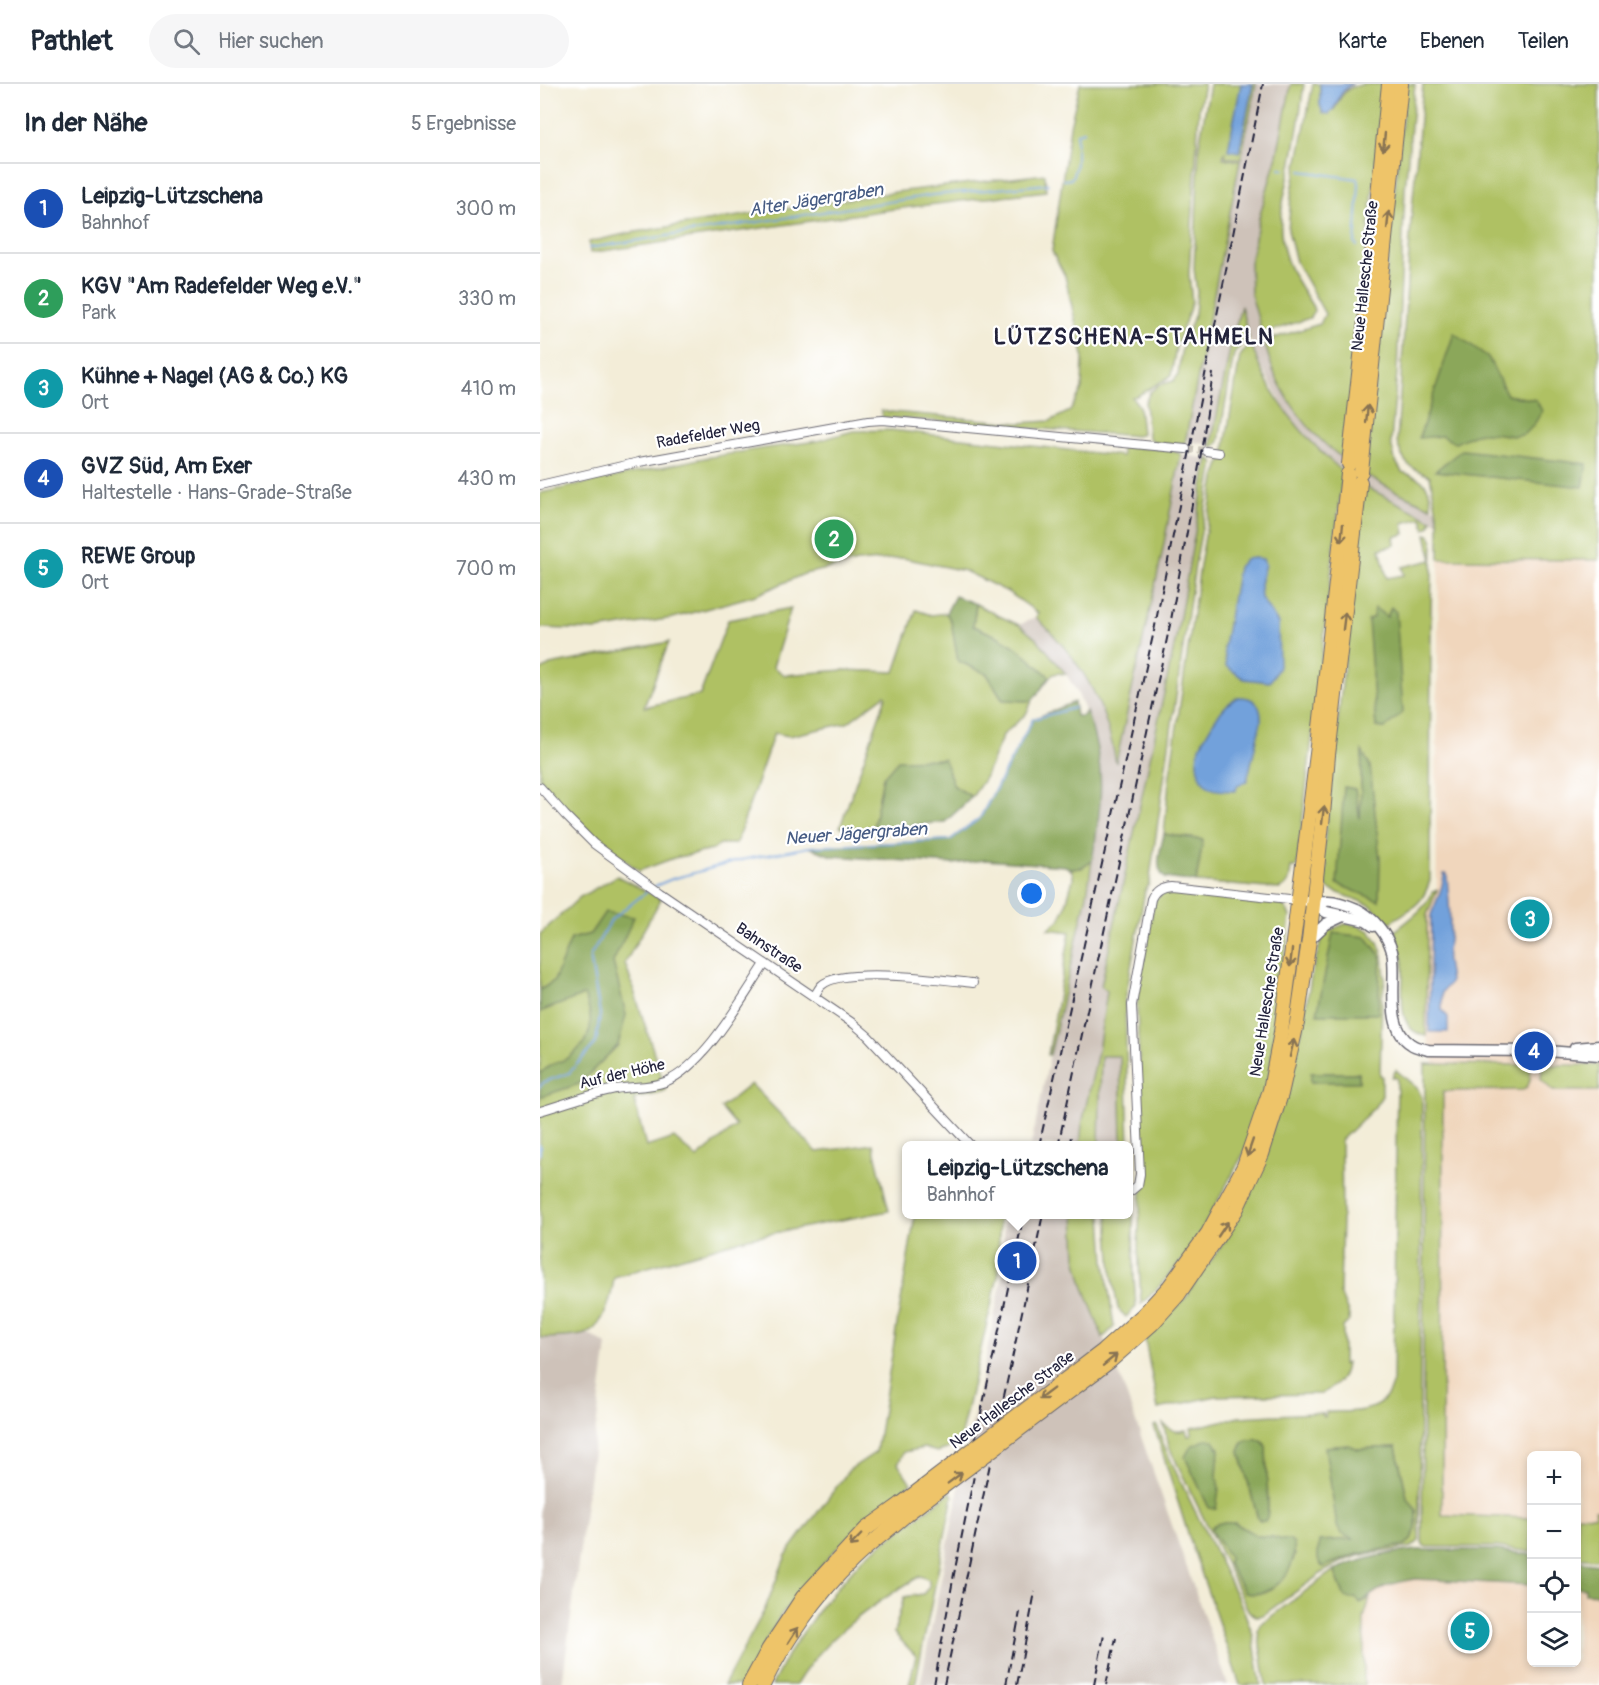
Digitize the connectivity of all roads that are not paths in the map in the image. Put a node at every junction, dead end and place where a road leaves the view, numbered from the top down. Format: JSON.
{"nodes":[{"id":1,"x":1389,"y":84,"type":"edge"},
{"id":2,"x":1401,"y":84,"type":"edge"},
{"id":3,"x":1186,"y":449,"type":"tunnel mouth"},
{"id":4,"x":1206,"y":452,"type":"tunnel mouth"},
{"id":5,"x":1219,"y":453,"type":"dead end"},
{"id":6,"x":1354,"y":473,"type":"junction"},
{"id":7,"x":540,"y":485,"type":"edge"},
{"id":8,"x":540,"y":787,"type":"edge"},
{"id":9,"x":1298,"y":900,"type":"junction"},
{"id":10,"x":1313,"y":902,"type":"junction"},
{"id":11,"x":1343,"y":916,"type":"junction"},
{"id":12,"x":1381,"y":931,"type":"junction"},
{"id":13,"x":1309,"y":940,"type":"junction"},
{"id":14,"x":765,"y":964,"type":"junction"},
{"id":15,"x":974,"y":983,"type":"dead end"},
{"id":16,"x":814,"y":996,"type":"junction"},
{"id":17,"x":1599,"y":1046,"type":"edge"},
{"id":18,"x":1547,"y":1051,"type":"junction"},
{"id":19,"x":1599,"y":1055,"type":"edge"},
{"id":20,"x":540,"y":1111,"type":"edge"},
{"id":21,"x":966,"y":1141,"type":"edge"},
{"id":22,"x":1133,"y":1189,"type":"edge"},
{"id":23,"x":1174,"y":1291,"type":"junction"},
{"id":24,"x":905,"y":1508,"type":"junction"},
{"id":25,"x":749,"y":1685,"type":"edge"},
{"id":26,"x":763,"y":1685,"type":"edge"}],
"edges":[{"from":1,"to":6,"type":"main road","name":"Neue Hallesche Straße","one_way":true},
{"from":6,"to":2,"type":"main road","name":"Neue Hallesche Straße","one_way":true},
{"from":3,"to":7,"type":"street","name":"Radefelder Weg"},
{"from":4,"to":5,"type":"street"},
{"from":6,"to":9,"type":"main road","name":"Neue Hallesche Straße","one_way":true},
{"from":10,"to":6,"type":"main road","name":"Neue Hallesche Straße","one_way":true},
{"from":8,"to":14,"type":"street","name":"Bahnstraße"},
{"from":9,"to":10,"type":"street"},
{"from":9,"to":22,"type":"street"},
{"from":9,"to":23,"type":"main road","name":"Neue Hallesche Straße","one_way":true},
{"from":10,"to":11,"type":"street"},
{"from":10,"to":12,"type":"street"},
{"from":10,"to":13,"type":"main road","name":"Neue Hallesche Straße"},
{"from":11,"to":12,"type":"street"},
{"from":11,"to":13,"type":"street"},
{"from":12,"to":18,"type":"street"},
{"from":23,"to":13,"type":"main road","name":"Neue Hallesche Straße","one_way":true},
{"from":14,"to":16,"type":"street","name":"Bahnstraße"},
{"from":14,"to":20,"type":"street","name":"Auf der Höhe"},
{"from":15,"to":16,"type":"street"},
{"from":16,"to":21,"type":"street","name":"Bahnstraße"},
{"from":17,"to":18,"type":"street"},
{"from":18,"to":19,"type":"street"},
{"from":23,"to":24,"type":"main road","name":"Neue Hallesche Straße","bridge":true},
{"from":24,"to":25,"type":"main road","name":"Neue Hallesche Straße","one_way":true},
{"from":26,"to":24,"type":"main road","name":"Neue Hallesche Straße","one_way":true}]}
